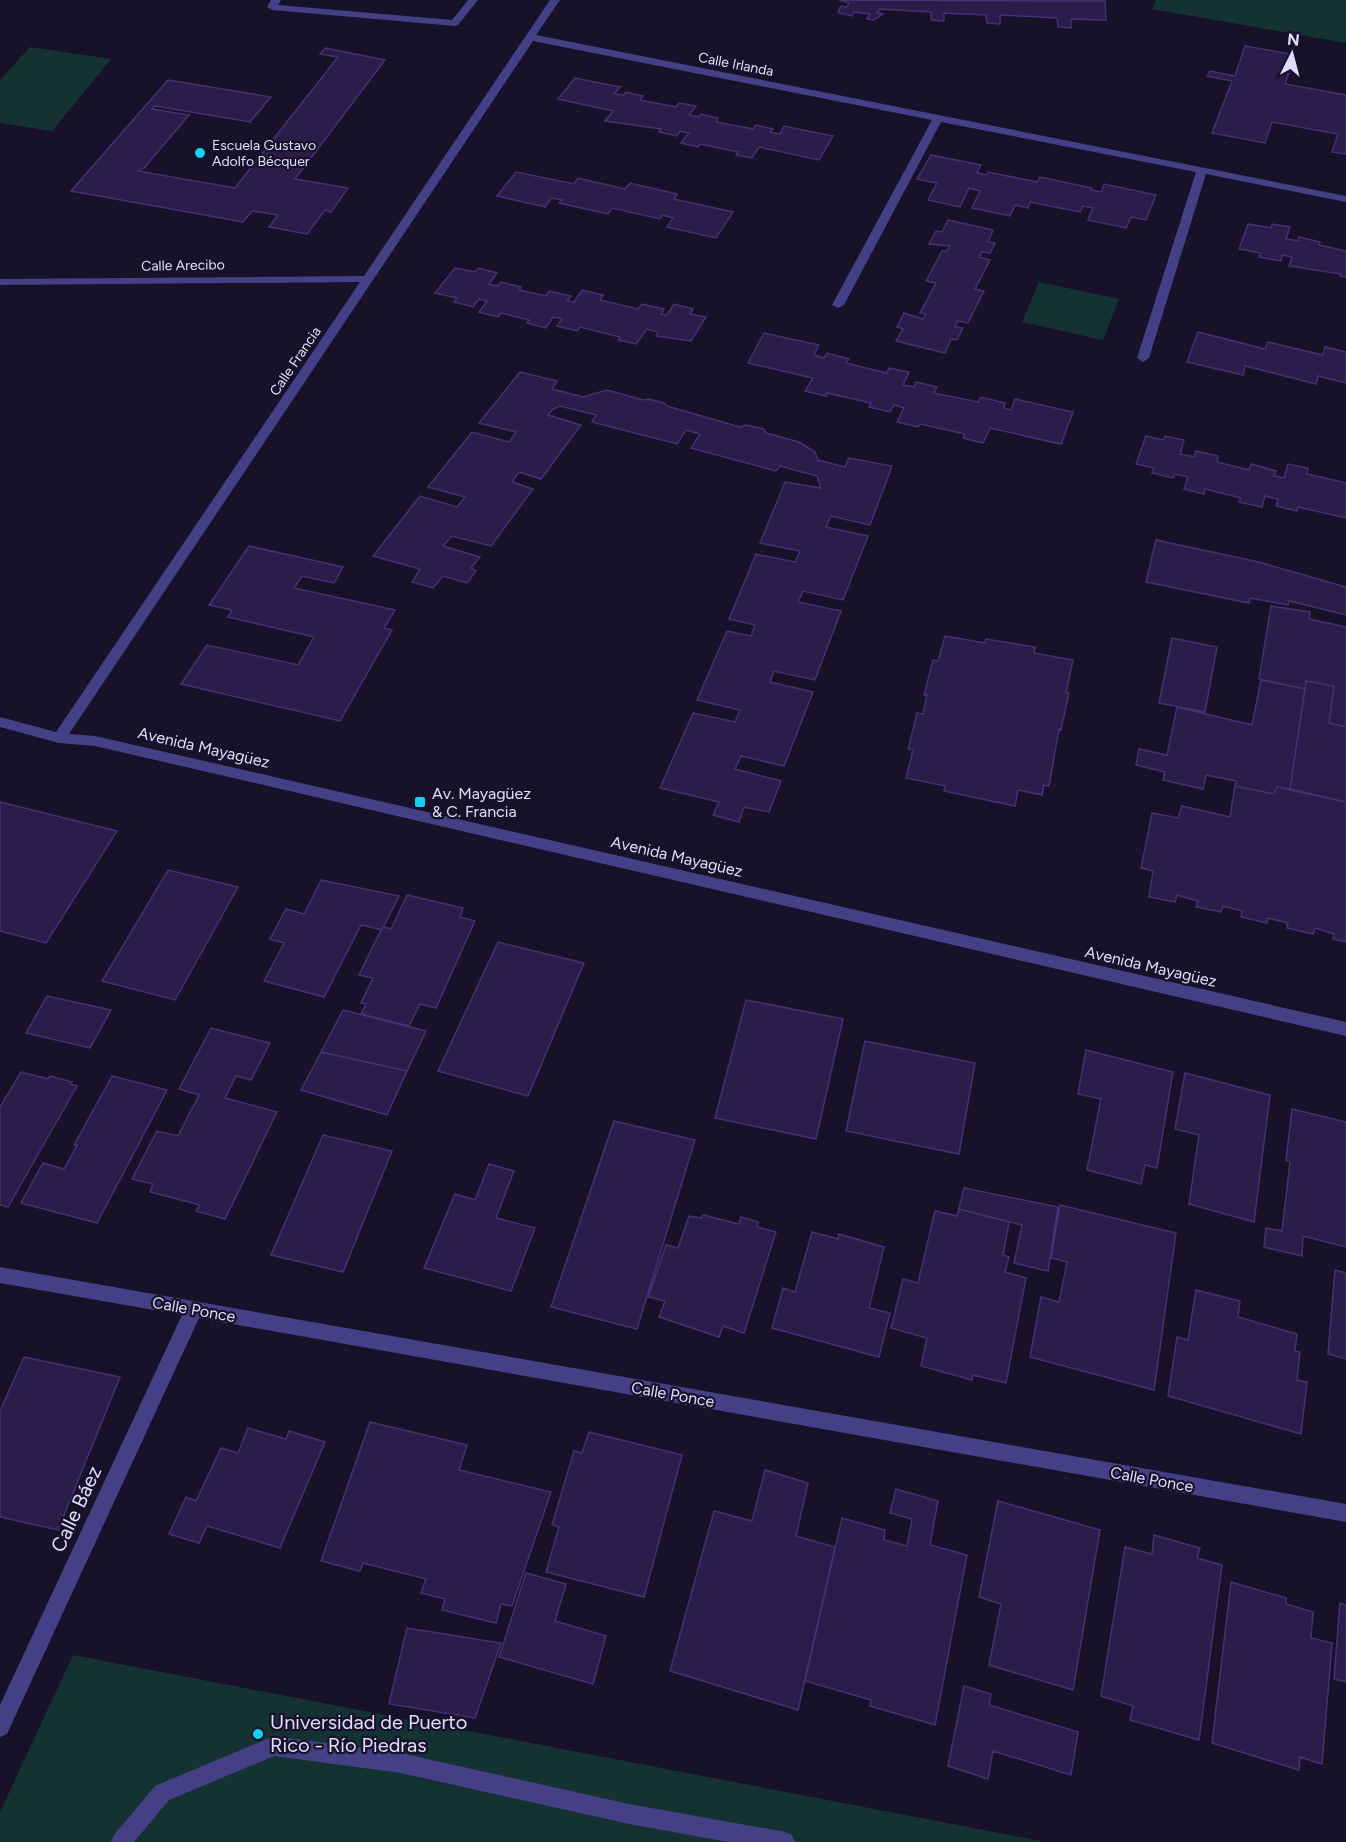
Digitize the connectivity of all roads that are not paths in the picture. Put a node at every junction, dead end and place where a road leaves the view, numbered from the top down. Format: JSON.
{"nodes":[{"id":1,"x":276,"y":0,"type":"edge"},
{"id":2,"x":473,"y":0,"type":"edge"},
{"id":3,"x":555,"y":0,"type":"edge"},
{"id":4,"x":529,"y":37,"type":"junction"},
{"id":5,"x":938,"y":118,"type":"junction"},
{"id":6,"x":1202,"y":172,"type":"junction"},
{"id":7,"x":1346,"y":199,"type":"edge"},
{"id":8,"x":367,"y":279,"type":"junction"},
{"id":9,"x":0,"y":282,"type":"edge"},
{"id":10,"x":838,"y":305,"type":"dead end"},
{"id":11,"x":1143,"y":358,"type":"dead end"},
{"id":12,"x":0,"y":722,"type":"edge"},
{"id":13,"x":58,"y":738,"type":"junction"},
{"id":14,"x":1346,"y":1029,"type":"edge"},
{"id":15,"x":0,"y":1275,"type":"edge"},
{"id":16,"x":194,"y":1309,"type":"junction"},
{"id":17,"x":1346,"y":1513,"type":"edge"},
{"id":18,"x":0,"y":1728,"type":"edge"},
{"id":19,"x":121,"y":1842,"type":"edge"},
{"id":20,"x":785,"y":1842,"type":"edge"}],
"edges":[{"from":1,"to":2,"type":"street"},
{"from":3,"to":4,"type":"street","name":"Calle Francia"},
{"from":4,"to":5,"type":"street","name":"Calle Irlanda"},
{"from":4,"to":8,"type":"street","name":"Calle Francia"},
{"from":5,"to":6,"type":"street","name":"Calle Irlanda"},
{"from":5,"to":10,"type":"street"},
{"from":6,"to":7,"type":"street","name":"Calle Irlanda"},
{"from":6,"to":11,"type":"street"},
{"from":8,"to":9,"type":"street","name":"Calle Arecibo"},
{"from":8,"to":13,"type":"street","name":"Calle Francia"},
{"from":12,"to":13,"type":"street","name":"Avenida Mayagüez"},
{"from":13,"to":14,"type":"street","name":"Avenida Mayagüez"},
{"from":15,"to":16,"type":"street","name":"Calle Ponce"},
{"from":16,"to":17,"type":"street","name":"Calle Ponce"},
{"from":16,"to":18,"type":"street","name":"Calle Báez"},
{"from":19,"to":20,"type":"street"}]}
